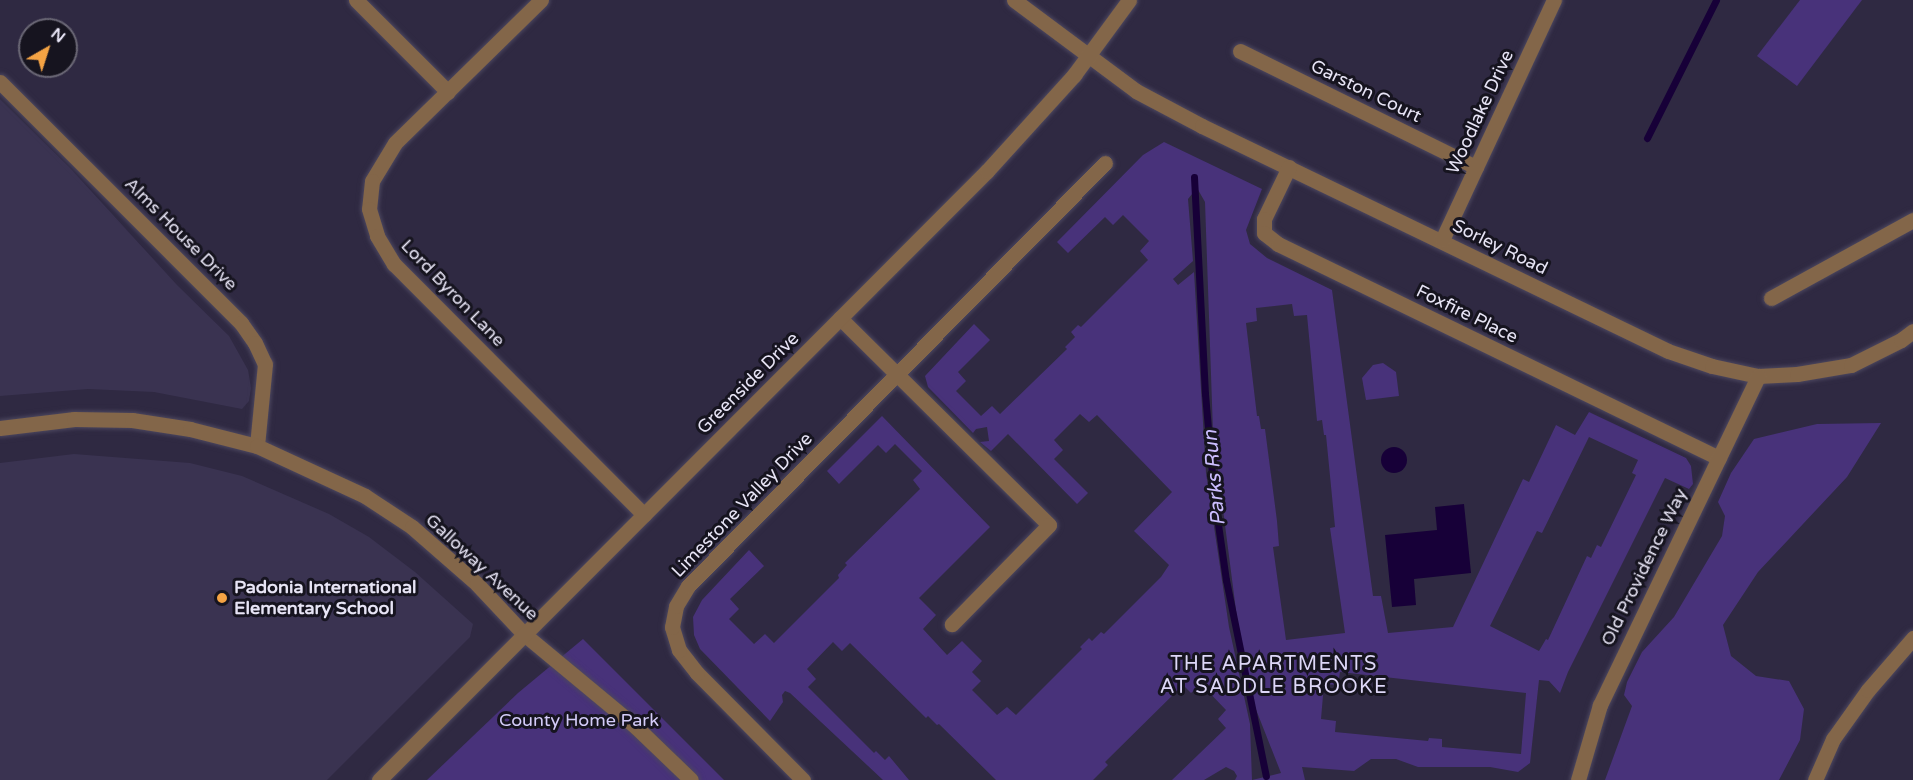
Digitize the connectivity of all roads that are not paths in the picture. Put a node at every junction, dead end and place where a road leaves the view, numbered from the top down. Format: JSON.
{"nodes":[{"id":1,"x":356,"y":0,"type":"edge"},
{"id":2,"x":540,"y":0,"type":"edge"},
{"id":3,"x":1014,"y":0,"type":"edge"},
{"id":4,"x":1129,"y":0,"type":"edge"},
{"id":5,"x":1554,"y":0,"type":"edge"},
{"id":6,"x":1240,"y":51,"type":"dead end"},
{"id":7,"x":1088,"y":57,"type":"junction"},
{"id":8,"x":0,"y":82,"type":"edge"},
{"id":9,"x":448,"y":92,"type":"junction"},
{"id":10,"x":1105,"y":163,"type":"dead end"},
{"id":11,"x":1289,"y":167,"type":"junction"},
{"id":12,"x":1476,"y":167,"type":"junction"},
{"id":13,"x":1913,"y":220,"type":"edge"},
{"id":14,"x":1442,"y":240,"type":"junction"},
{"id":15,"x":1771,"y":298,"type":"dead end"},
{"id":16,"x":840,"y":318,"type":"junction"},
{"id":17,"x":1913,"y":331,"type":"edge"},
{"id":18,"x":897,"y":375,"type":"junction"},
{"id":19,"x":1758,"y":376,"type":"junction"},
{"id":20,"x":0,"y":428,"type":"edge"},
{"id":21,"x":257,"y":446,"type":"junction"},
{"id":22,"x":1719,"y":458,"type":"junction"},
{"id":23,"x":644,"y":515,"type":"junction"},
{"id":24,"x":952,"y":624,"type":"dead end"},
{"id":25,"x":524,"y":634,"type":"junction"},
{"id":26,"x":1913,"y":638,"type":"edge"},
{"id":27,"x":379,"y":780,"type":"edge"},
{"id":28,"x":691,"y":780,"type":"edge"},
{"id":29,"x":803,"y":780,"type":"edge"},
{"id":30,"x":1578,"y":780,"type":"edge"},
{"id":31,"x":1815,"y":780,"type":"edge"}],
"edges":[{"from":1,"to":9,"type":"street"},
{"from":2,"to":9,"type":"street","name":"Lord Byron Lane"},
{"from":3,"to":7,"type":"street","name":"Sorley Road"},
{"from":4,"to":7,"type":"street","name":"Greenside Drive"},
{"from":5,"to":12,"type":"street","name":"Woodlake Drive"},
{"from":6,"to":12,"type":"street","name":"Garston Court"},
{"from":7,"to":11,"type":"street","name":"Sorley Road"},
{"from":7,"to":16,"type":"street","name":"Greenside Drive"},
{"from":8,"to":21,"type":"street","name":"Alms House Drive"},
{"from":9,"to":23,"type":"street","name":"Lord Byron Lane"},
{"from":10,"to":18,"type":"street","name":"Limestone Valley Drive"},
{"from":11,"to":14,"type":"street","name":"Sorley Road"},
{"from":11,"to":22,"type":"street","name":"Foxfire Place"},
{"from":12,"to":14,"type":"street","name":"Woodlake Drive"},
{"from":13,"to":15,"type":"street"},
{"from":14,"to":19,"type":"street","name":"Sorley Road"},
{"from":16,"to":18,"type":"street"},
{"from":16,"to":23,"type":"street","name":"Greenside Drive"},
{"from":17,"to":19,"type":"street","name":"Sorley Road"},
{"from":18,"to":24,"type":"street"},
{"from":18,"to":29,"type":"street","name":"Limestone Valley Drive"},
{"from":19,"to":22,"type":"street","name":"Old Providence Way"},
{"from":20,"to":21,"type":"street","name":"Galloway Avenue"},
{"from":21,"to":25,"type":"street","name":"Galloway Avenue"},
{"from":22,"to":30,"type":"street","name":"Old Providence Way"},
{"from":23,"to":25,"type":"street","name":"Greenside Drive"},
{"from":25,"to":27,"type":"street","name":"Greenside Drive"},
{"from":25,"to":28,"type":"street","name":"Galloway Avenue"},
{"from":26,"to":31,"type":"street"}]}
